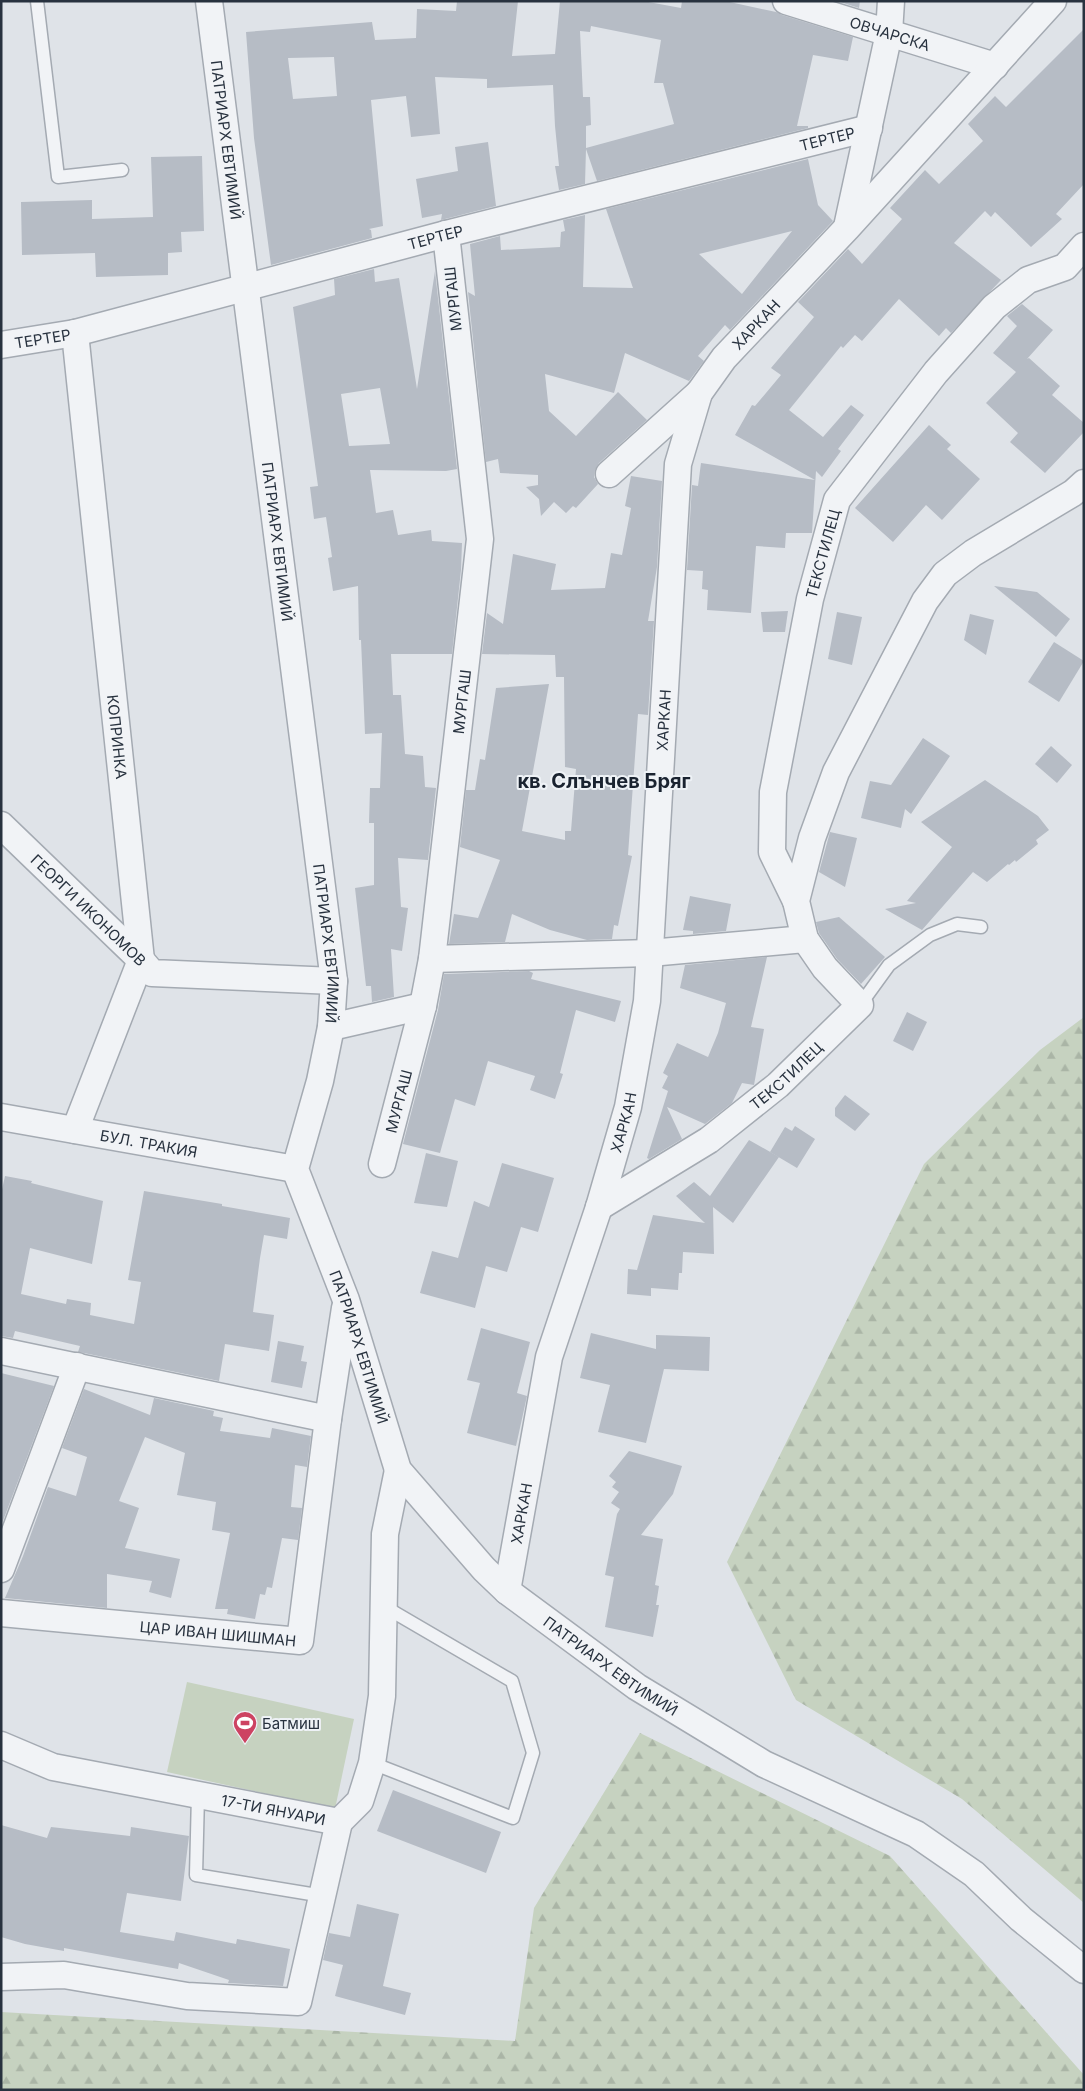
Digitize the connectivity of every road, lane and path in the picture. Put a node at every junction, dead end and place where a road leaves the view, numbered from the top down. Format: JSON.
{"nodes":[{"id":1,"x":37,"y":1,"type":"edge"},
{"id":2,"x":209,"y":1,"type":"edge"},
{"id":3,"x":786,"y":1,"type":"edge"},
{"id":4,"x":891,"y":1,"type":"edge"},
{"id":5,"x":1053,"y":1,"type":"edge"},
{"id":6,"x":888,"y":33,"type":"junction"},
{"id":7,"x":994,"y":66,"type":"junction"},
{"id":8,"x":868,"y":128,"type":"junction"},
{"id":9,"x":122,"y":170,"type":"dead end"},
{"id":10,"x":847,"y":228,"type":"junction"},
{"id":11,"x":446,"y":234,"type":"junction"},
{"id":12,"x":1084,"y":246,"type":"edge"},
{"id":13,"x":245,"y":288,"type":"junction"},
{"id":14,"x":75,"y":333,"type":"junction"},
{"id":15,"x":1,"y":346,"type":"edge"},
{"id":16,"x":699,"y":392,"type":"junction"},
{"id":17,"x":608,"y":474,"type":"dead end"},
{"id":18,"x":1084,"y":483,"type":"edge"},
{"id":19,"x":1,"y":825,"type":"edge"},
{"id":20,"x":796,"y":901,"type":"junction"},
{"id":21,"x":981,"y":927,"type":"dead end"},
{"id":22,"x":805,"y":939,"type":"junction"},
{"id":23,"x":650,"y":953,"type":"junction"},
{"id":24,"x":432,"y":959,"type":"junction"},
{"id":25,"x":141,"y":960,"type":"junction"},
{"id":26,"x":334,"y":981,"type":"junction"},
{"id":27,"x":860,"y":1005,"type":"junction"},
{"id":28,"x":423,"y":1006,"type":"junction"},
{"id":29,"x":331,"y":1027,"type":"junction"},
{"id":30,"x":1,"y":1117,"type":"edge"},
{"id":31,"x":76,"y":1130,"type":"junction"},
{"id":32,"x":382,"y":1164,"type":"dead end"},
{"id":33,"x":295,"y":1169,"type":"junction"},
{"id":34,"x":599,"y":1207,"type":"junction"},
{"id":35,"x":346,"y":1300,"type":"junction"},
{"id":36,"x":1,"y":1351,"type":"edge"},
{"id":37,"x":77,"y":1366,"type":"junction"},
{"id":38,"x":328,"y":1419,"type":"junction"},
{"id":39,"x":398,"y":1470,"type":"junction"},
{"id":40,"x":1,"y":1569,"type":"edge"},
{"id":41,"x":507,"y":1591,"type":"junction"},
{"id":42,"x":385,"y":1607,"type":"junction"},
{"id":43,"x":1,"y":1613,"type":"edge"},
{"id":44,"x":1,"y":1745,"type":"edge"},
{"id":45,"x":372,"y":1763,"type":"junction"},
{"id":46,"x":198,"y":1795,"type":"junction"},
{"id":47,"x":339,"y":1822,"type":"junction"},
{"id":48,"x":323,"y":1896,"type":"junction"},
{"id":49,"x":1084,"y":1970,"type":"edge"},
{"id":50,"x":1,"y":1977,"type":"edge"}],
"edges":[{"from":1,"to":9,"type":"lane"},
{"from":2,"to":13,"type":"street","name":"ПАТРИАРХ ЕВТИМИЙ"},
{"from":3,"to":6,"type":"street","name":"ОВЧАРСКА"},
{"from":4,"to":6,"type":"street"},
{"from":5,"to":7,"type":"street","name":"ХАРКАН"},
{"from":6,"to":7,"type":"street","name":"ОВЧАРСКА"},
{"from":6,"to":8,"type":"street"},
{"from":7,"to":10,"type":"street","name":"ХАРКАН"},
{"from":8,"to":10,"type":"street"},
{"from":8,"to":11,"type":"street","name":"ТЕРТЕР"},
{"from":10,"to":16,"type":"street","name":"ХАРКАН"},
{"from":11,"to":13,"type":"street","name":"ТЕРТЕР"},
{"from":11,"to":24,"type":"street","name":"МУРГАШ"},
{"from":12,"to":20,"type":"street","name":"ТЕКСТИЛЕЦ"},
{"from":13,"to":14,"type":"street","name":"ТЕРТЕР"},
{"from":13,"to":26,"type":"street","name":"ПАТРИАРХ ЕВТИМИЙ"},
{"from":14,"to":15,"type":"street","name":"ТЕРТЕР"},
{"from":14,"to":25,"type":"street","name":"КОПРИНКА"},
{"from":16,"to":17,"type":"street"},
{"from":16,"to":23,"type":"street","name":"ХАРКАН"},
{"from":18,"to":20,"type":"street","name":"ТЕКСТИЛЕЦ"},
{"from":19,"to":25,"type":"street","name":"ГЕОРГИ ИКОНОМОВ"},
{"from":20,"to":22,"type":"street","name":"ТЕКСТИЛЕЦ"},
{"from":21,"to":27,"type":"lane"},
{"from":22,"to":23,"type":"street"},
{"from":22,"to":27,"type":"street","name":"ТЕКСТИЛЕЦ"},
{"from":23,"to":24,"type":"street"},
{"from":23,"to":34,"type":"street","name":"ХАРКАН"},
{"from":24,"to":28,"type":"street","name":"МУРГАШ"},
{"from":25,"to":26,"type":"street","name":"ГЕОРГИ ИКОНОМОВ"},
{"from":25,"to":31,"type":"street","name":"КОПРИНКА"},
{"from":26,"to":29,"type":"street","name":"ПАТРИАРХ ЕВТИМИЙ"},
{"from":27,"to":34,"type":"street","name":"ТЕКСТИЛЕЦ"},
{"from":28,"to":29,"type":"street"},
{"from":28,"to":32,"type":"street","name":"МУРГАШ"},
{"from":29,"to":33,"type":"street","name":"ПАТРИАРХ ЕВТИМИЙ"},
{"from":30,"to":31,"type":"street","name":"БУЛ. ТРАКИЯ"},
{"from":31,"to":33,"type":"street","name":"БУЛ. ТРАКИЯ"},
{"from":33,"to":35,"type":"street","name":"ПАТРИАРХ ЕВТИМИЙ"},
{"from":34,"to":41,"type":"street","name":"ХАРКАН"},
{"from":35,"to":38,"type":"street","name":"ЦАР ИВАН ШИШМАН"},
{"from":35,"to":39,"type":"street","name":"ПАТРИАРХ ЕВТИМИЙ"},
{"from":36,"to":37,"type":"street"},
{"from":37,"to":38,"type":"street"},
{"from":37,"to":40,"type":"street"},
{"from":38,"to":43,"type":"street","name":"ЦАР ИВАН ШИШМАН"},
{"from":39,"to":41,"type":"street","name":"ПАТРИАРХ ЕВТИМИЙ"},
{"from":39,"to":42,"type":"street","name":"17-ТИ ЯНУАРИ"},
{"from":41,"to":49,"type":"street","name":"ПАТРИАРХ ЕВТИМИЙ"},
{"from":42,"to":45,"type":"street","name":"17-ТИ ЯНУАРИ"},
{"from":42,"to":45,"type":"lane"},
{"from":44,"to":46,"type":"street","name":"17-ТИ ЯНУАРИ"},
{"from":45,"to":47,"type":"street","name":"17-ТИ ЯНУАРИ"},
{"from":46,"to":47,"type":"street","name":"17-ТИ ЯНУАРИ"},
{"from":46,"to":48,"type":"lane"},
{"from":47,"to":48,"type":"street"},
{"from":48,"to":50,"type":"street"}]}
